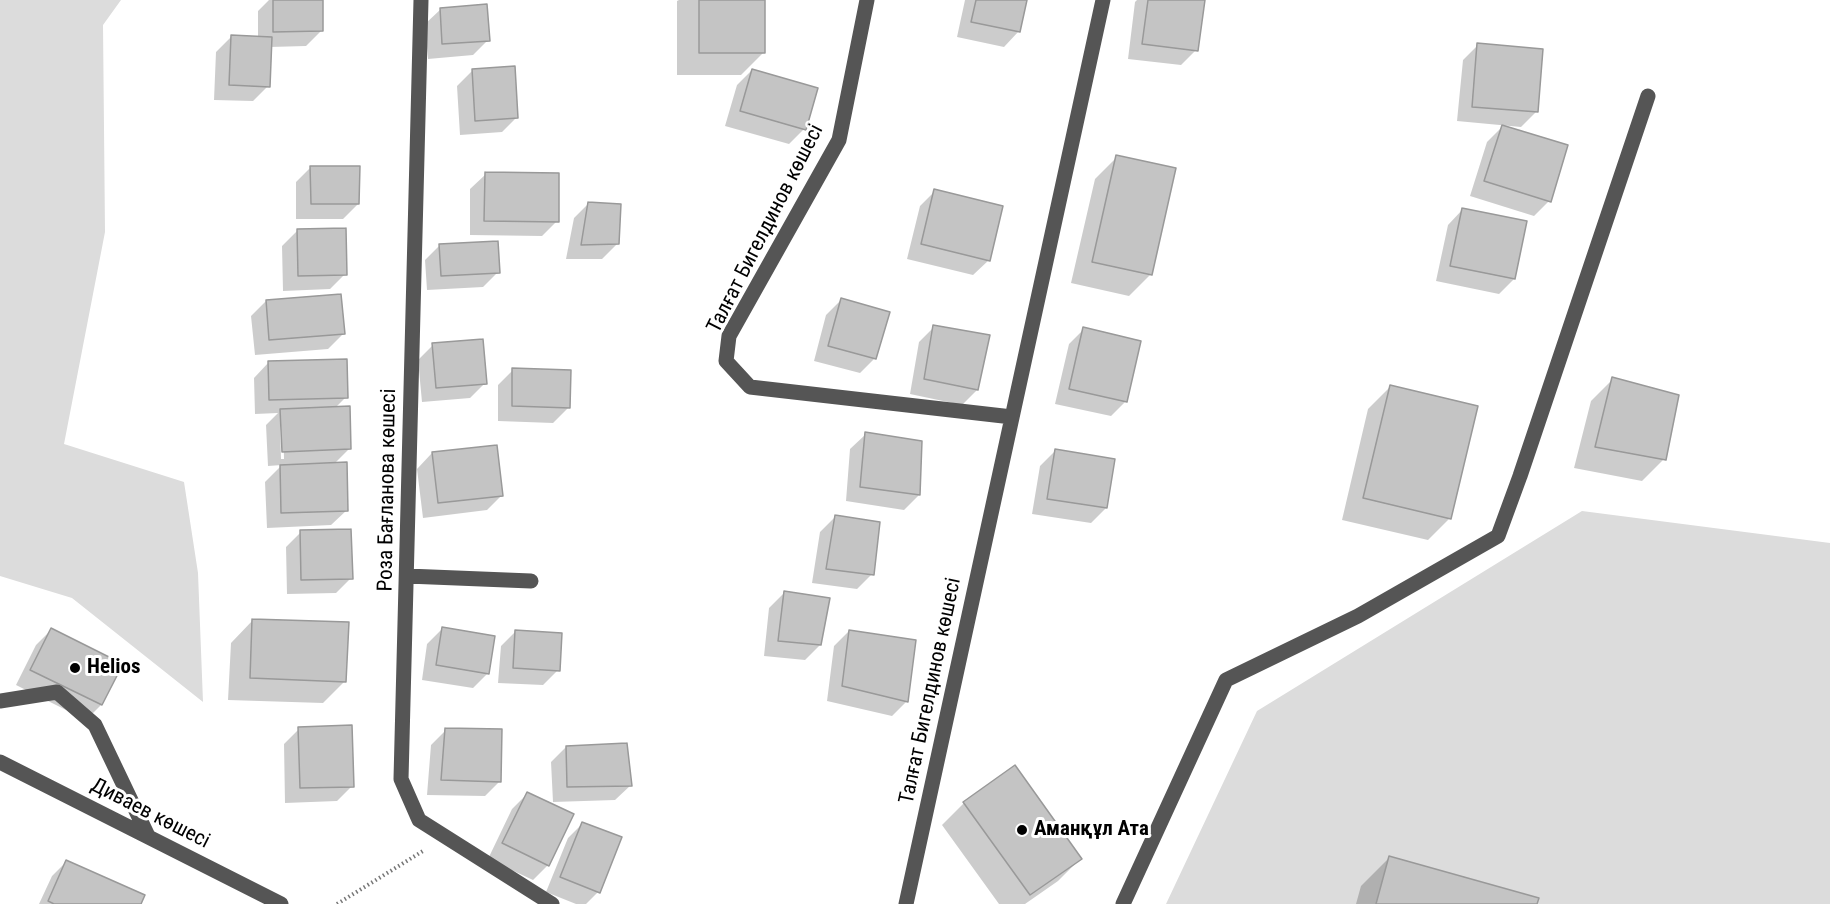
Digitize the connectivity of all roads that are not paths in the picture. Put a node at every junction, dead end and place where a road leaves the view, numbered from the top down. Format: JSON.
{"nodes":[{"id":1,"x":421,"y":0,"type":"edge"},
{"id":2,"x":867,"y":0,"type":"edge"},
{"id":3,"x":1103,"y":0,"type":"edge"},
{"id":4,"x":1647,"y":96,"type":"dead end"},
{"id":5,"x":1012,"y":417,"type":"junction"},
{"id":6,"x":408,"y":576,"type":"junction"},
{"id":7,"x":531,"y":581,"type":"dead end"},
{"id":8,"x":0,"y":701,"type":"edge"},
{"id":9,"x":0,"y":762,"type":"edge"},
{"id":10,"x":148,"y":836,"type":"junction"},
{"id":11,"x":281,"y":904,"type":"edge"},
{"id":12,"x":552,"y":904,"type":"edge"},
{"id":13,"x":906,"y":904,"type":"edge"},
{"id":14,"x":1124,"y":904,"type":"edge"}],
"edges":[{"from":1,"to":6,"type":"street","name":"Роза Бағланова көшесі"},
{"from":2,"to":5,"type":"street","name":"Талғат Бигелдинов көшесі"},
{"from":3,"to":5,"type":"street","name":"Талғат Бигелдинов көшесі"},
{"from":4,"to":14,"type":"street"},
{"from":5,"to":13,"type":"street","name":"Талғат Бигелдинов көшесі"},
{"from":6,"to":7,"type":"street"},
{"from":6,"to":12,"type":"street","name":"Роза Бағланова көшесі"},
{"from":8,"to":10,"type":"street"},
{"from":9,"to":10,"type":"street","name":"Диваев көшесі"},
{"from":10,"to":11,"type":"street","name":"Диваев көшесі"}]}
